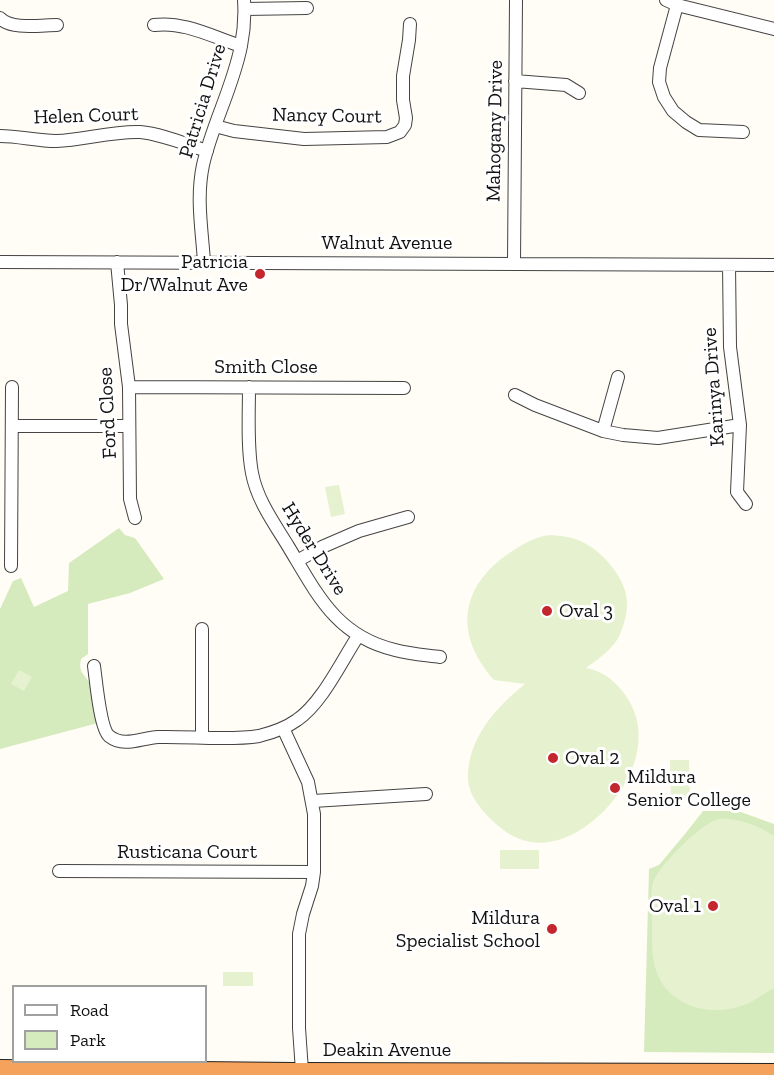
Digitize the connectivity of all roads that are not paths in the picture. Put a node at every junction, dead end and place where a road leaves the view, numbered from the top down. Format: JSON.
{"nodes":[{"id":1,"x":516,"y":0,"type":"edge"},
{"id":2,"x":671,"y":2,"type":"edge"},
{"id":3,"x":245,"y":4,"type":"edge"},
{"id":4,"x":307,"y":8,"type":"dead end"},
{"id":5,"x":0,"y":18,"type":"edge"},
{"id":6,"x":410,"y":24,"type":"dead end"},
{"id":7,"x":57,"y":25,"type":"dead end"},
{"id":8,"x":154,"y":25,"type":"dead end"},
{"id":9,"x":774,"y":29,"type":"edge"},
{"id":10,"x":241,"y":46,"type":"junction"},
{"id":11,"x":515,"y":81,"type":"junction"},
{"id":12,"x":579,"y":93,"type":"dead end"},
{"id":13,"x":215,"y":126,"type":"junction"},
{"id":14,"x":743,"y":132,"type":"dead end"},
{"id":15,"x":0,"y":136,"type":"edge"},
{"id":16,"x":207,"y":151,"type":"junction"},
{"id":17,"x":0,"y":262,"type":"edge"},
{"id":18,"x":121,"y":262,"type":"junction"},
{"id":19,"x":199,"y":262,"type":"junction"},
{"id":20,"x":514,"y":263,"type":"junction"},
{"id":21,"x":729,"y":264,"type":"junction"},
{"id":22,"x":774,"y":265,"type":"edge"},
{"id":23,"x":618,"y":377,"type":"dead end"},
{"id":24,"x":12,"y":387,"type":"dead end"},
{"id":25,"x":129,"y":387,"type":"junction"},
{"id":26,"x":249,"y":387,"type":"junction"},
{"id":27,"x":404,"y":388,"type":"dead end"},
{"id":28,"x":515,"y":395,"type":"dead end"},
{"id":29,"x":740,"y":424,"type":"junction"},
{"id":30,"x":12,"y":426,"type":"junction"},
{"id":31,"x":129,"y":426,"type":"junction"},
{"id":32,"x":603,"y":431,"type":"junction"},
{"id":33,"x":746,"y":504,"type":"dead end"},
{"id":34,"x":408,"y":517,"type":"dead end"},
{"id":35,"x":135,"y":518,"type":"dead end"},
{"id":36,"x":297,"y":561,"type":"junction"},
{"id":37,"x":11,"y":566,"type":"dead end"},
{"id":38,"x":202,"y":629,"type":"dead end"},
{"id":39,"x":358,"y":636,"type":"junction"},
{"id":40,"x":440,"y":657,"type":"dead end"},
{"id":41,"x":94,"y":666,"type":"dead end"},
{"id":42,"x":283,"y":728,"type":"junction"},
{"id":43,"x":202,"y":737,"type":"junction"},
{"id":44,"x":426,"y":794,"type":"dead end"},
{"id":45,"x":313,"y":801,"type":"junction"},
{"id":46,"x":59,"y":871,"type":"dead end"},
{"id":47,"x":314,"y":872,"type":"junction"},
{"id":48,"x":0,"y":1068,"type":"edge"},
{"id":49,"x":299,"y":1071,"type":"junction"},
{"id":50,"x":774,"y":1072,"type":"edge"},
{"id":51,"x":396,"y":1073,"type":"edge"}],
"edges":[{"from":1,"to":11,"type":"street","name":"Mahogany Drive"},
{"from":2,"to":9,"type":"street"},
{"from":2,"to":14,"type":"street"},
{"from":3,"to":4,"type":"street"},
{"from":3,"to":10,"type":"street","name":"Patricia Drive"},
{"from":5,"to":7,"type":"street"},
{"from":6,"to":13,"type":"street","name":"Nancy Court"},
{"from":8,"to":10,"type":"street"},
{"from":10,"to":13,"type":"street","name":"Patricia Drive"},
{"from":11,"to":12,"type":"street"},
{"from":11,"to":20,"type":"street","name":"Mahogany Drive"},
{"from":13,"to":16,"type":"street","name":"Patricia Drive"},
{"from":15,"to":16,"type":"street","name":"Helen Court"},
{"from":16,"to":19,"type":"street","name":"Patricia Drive"},
{"from":17,"to":18,"type":"street","name":"Walnut Avenue"},
{"from":18,"to":19,"type":"street","name":"Walnut Avenue"},
{"from":18,"to":25,"type":"street","name":"Ford Close"},
{"from":19,"to":20,"type":"street","name":"Walnut Avenue"},
{"from":20,"to":21,"type":"street","name":"Walnut Avenue"},
{"from":21,"to":22,"type":"street","name":"Walnut Avenue"},
{"from":21,"to":29,"type":"street","name":"Karinya Drive"},
{"from":23,"to":32,"type":"street"},
{"from":24,"to":30,"type":"street"},
{"from":25,"to":26,"type":"street","name":"Smith Close"},
{"from":25,"to":31,"type":"street","name":"Ford Close"},
{"from":26,"to":27,"type":"street","name":"Smith Close"},
{"from":26,"to":36,"type":"street","name":"Hyder Drive"},
{"from":28,"to":32,"type":"street"},
{"from":29,"to":32,"type":"street"},
{"from":29,"to":33,"type":"street","name":"Karinya Drive"},
{"from":30,"to":31,"type":"street"},
{"from":30,"to":37,"type":"street"},
{"from":31,"to":35,"type":"street","name":"Ford Close"},
{"from":34,"to":36,"type":"street"},
{"from":36,"to":39,"type":"street","name":"Hyder Drive"},
{"from":38,"to":43,"type":"street"},
{"from":39,"to":40,"type":"street","name":"Hyder Drive"},
{"from":39,"to":42,"type":"street"},
{"from":41,"to":43,"type":"street"},
{"from":42,"to":43,"type":"street"},
{"from":42,"to":45,"type":"street"},
{"from":44,"to":45,"type":"street"},
{"from":45,"to":47,"type":"street"},
{"from":46,"to":47,"type":"street","name":"Rusticana Court"},
{"from":47,"to":49,"type":"street"},
{"from":48,"to":49,"type":"highway","name":"Deakin Avenue"},
{"from":49,"to":51,"type":"highway","name":"Deakin Avenue"},
{"from":50,"to":51,"type":"highway","name":"Deakin Avenue"}]}
